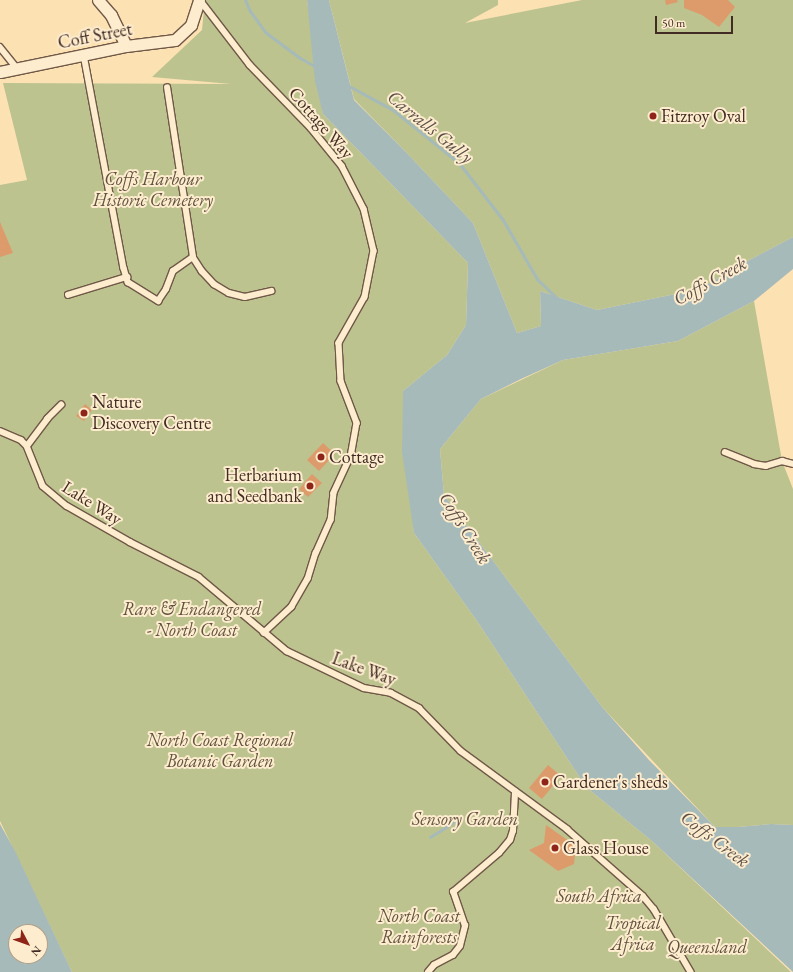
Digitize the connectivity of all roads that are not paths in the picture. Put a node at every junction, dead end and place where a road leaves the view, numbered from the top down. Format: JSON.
{"nodes":[{"id":1,"x":98,"y":0,"type":"edge"},
{"id":2,"x":200,"y":0,"type":"edge"},
{"id":3,"x":126,"y":46,"type":"junction"},
{"id":4,"x":0,"y":47,"type":"edge"},
{"id":5,"x":84,"y":55,"type":"junction"},
{"id":6,"x":18,"y":68,"type":"junction"},
{"id":7,"x":0,"y":72,"type":"edge"},
{"id":8,"x":167,"y":88,"type":"dead end"},
{"id":9,"x":193,"y":257,"type":"junction"},
{"id":10,"x":126,"y":277,"type":"junction"},
{"id":11,"x":271,"y":291,"type":"dead end"},
{"id":12,"x":68,"y":294,"type":"dead end"},
{"id":13,"x":61,"y":405,"type":"dead end"},
{"id":14,"x":0,"y":431,"type":"edge"},
{"id":15,"x":27,"y":446,"type":"junction"},
{"id":16,"x":725,"y":452,"type":"dead end"},
{"id":17,"x":793,"y":464,"type":"edge"},
{"id":18,"x":264,"y":633,"type":"junction"},
{"id":19,"x":515,"y":792,"type":"junction"},
{"id":20,"x":428,"y":972,"type":"edge"},
{"id":21,"x":691,"y":972,"type":"edge"}],
"edges":[{"from":1,"to":3,"type":"street"},
{"from":2,"to":3,"type":"street","name":"Coff Street"},
{"from":2,"to":18,"type":"lane","name":"Cottage Way"},
{"from":3,"to":5,"type":"street","name":"Coff Street"},
{"from":4,"to":6,"type":"lane"},
{"from":5,"to":6,"type":"street","name":"Coff Street"},
{"from":5,"to":10,"type":"lane"},
{"from":6,"to":7,"type":"street","name":"Coff Street"},
{"from":8,"to":9,"type":"lane"},
{"from":9,"to":10,"type":"lane"},
{"from":9,"to":11,"type":"lane"},
{"from":10,"to":12,"type":"lane"},
{"from":13,"to":15,"type":"lane"},
{"from":14,"to":15,"type":"lane"},
{"from":15,"to":18,"type":"lane","name":"Lake Way"},
{"from":16,"to":17,"type":"lane"},
{"from":18,"to":19,"type":"lane","name":"Lake Way"},
{"from":19,"to":20,"type":"lane"},
{"from":19,"to":21,"type":"lane","name":"Lake Way"}]}
